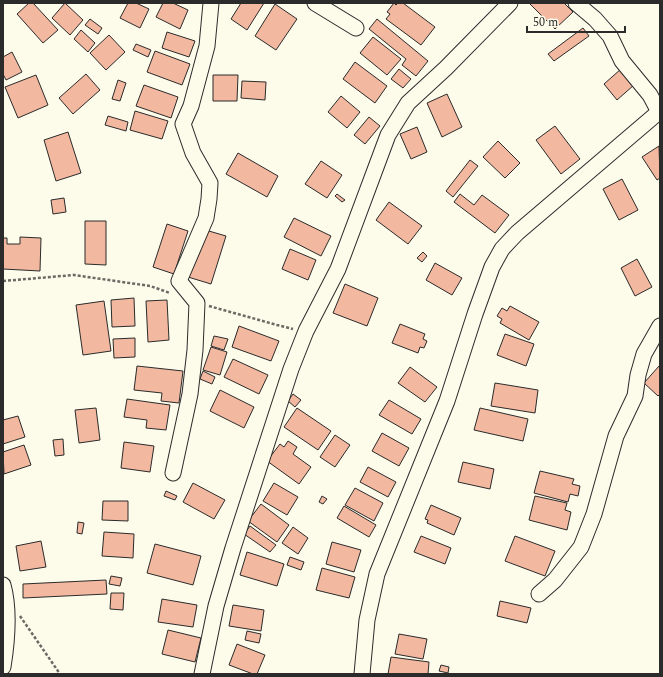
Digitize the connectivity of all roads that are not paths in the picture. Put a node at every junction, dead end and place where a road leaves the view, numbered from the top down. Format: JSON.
{"nodes":[{"id":1,"x":211,"y":3,"type":"edge"},
{"id":2,"x":315,"y":3,"type":"edge"},
{"id":3,"x":510,"y":3,"type":"edge"},
{"id":4,"x":576,"y":3,"type":"edge"},
{"id":5,"x":356,"y":28,"type":"dead end"},
{"id":6,"x":659,"y":111,"type":"edge"},
{"id":7,"x":660,"y":326,"type":"edge"},
{"id":8,"x":173,"y":473,"type":"dead end"},
{"id":9,"x":3,"y":585,"type":"edge"},
{"id":10,"x":539,"y":594,"type":"dead end"},
{"id":11,"x":3,"y":667,"type":"edge"},
{"id":12,"x":202,"y":674,"type":"edge"},
{"id":13,"x":362,"y":674,"type":"edge"}],
"edges":[{"from":1,"to":8,"type":"street"},
{"from":2,"to":5,"type":"street"},
{"from":3,"to":12,"type":"street"},
{"from":4,"to":6,"type":"street"},
{"from":6,"to":13,"type":"street"},
{"from":7,"to":10,"type":"street"},
{"from":9,"to":11,"type":"street"}]}
